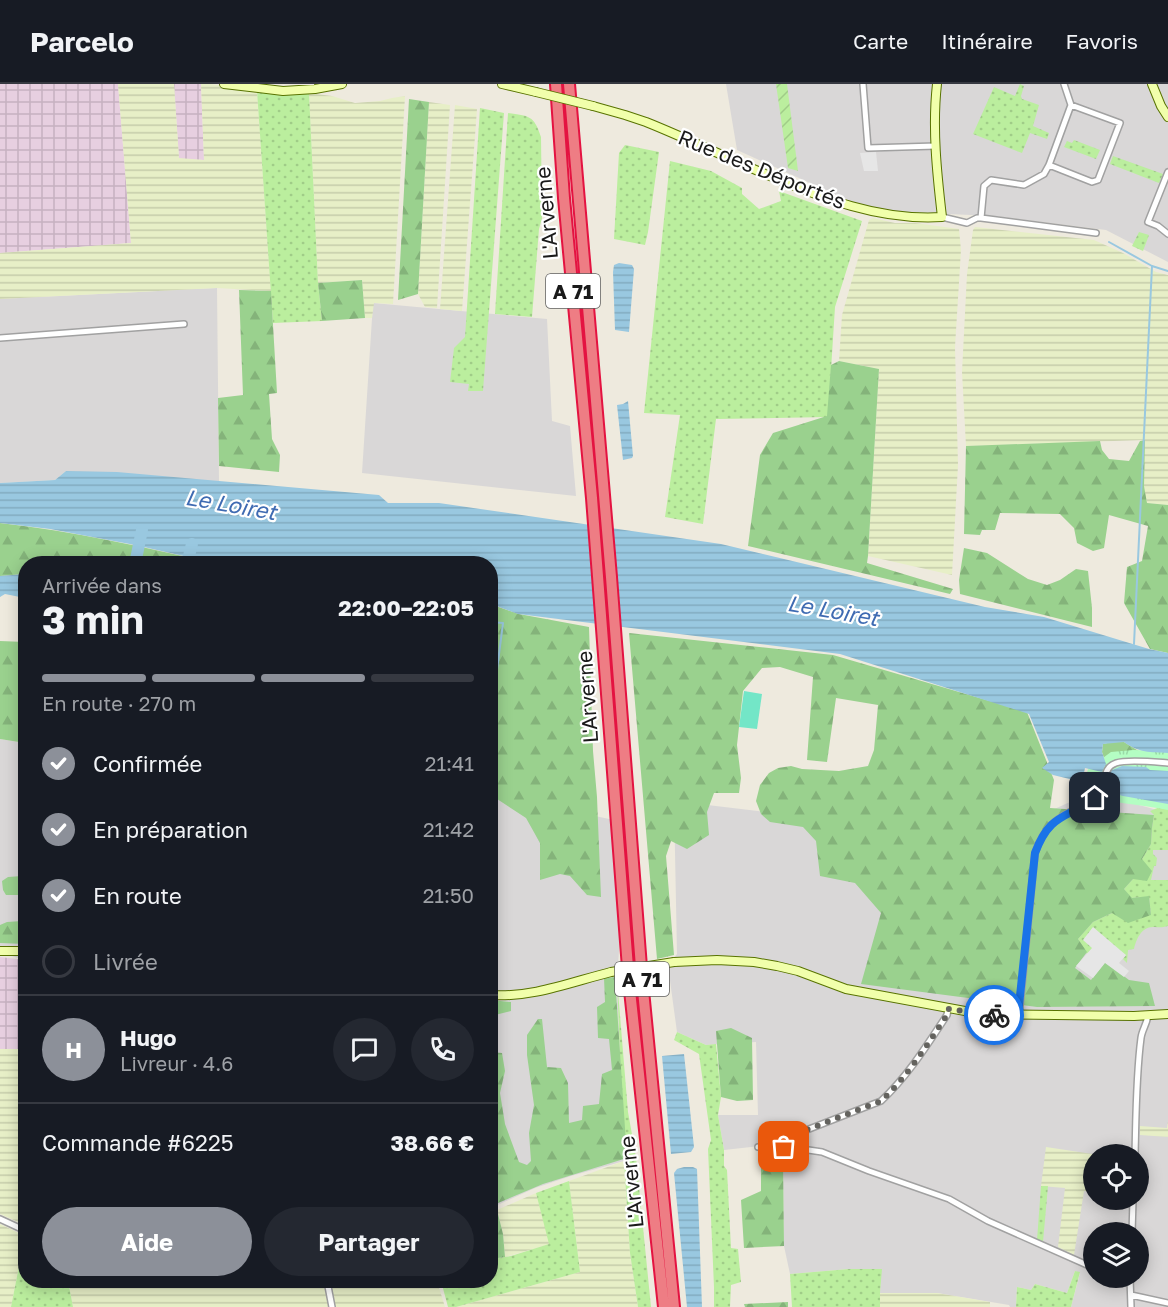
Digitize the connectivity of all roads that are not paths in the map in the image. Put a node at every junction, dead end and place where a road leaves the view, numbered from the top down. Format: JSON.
{"nodes":[{"id":1,"x":224,"y":84,"type":"edge"},
{"id":2,"x":342,"y":84,"type":"edge"},
{"id":3,"x":502,"y":84,"type":"edge"},
{"id":4,"x":556,"y":84,"type":"edge"},
{"id":5,"x":569,"y":84,"type":"edge"},
{"id":6,"x":863,"y":84,"type":"edge"},
{"id":7,"x":937,"y":84,"type":"edge"},
{"id":8,"x":1064,"y":84,"type":"edge"},
{"id":9,"x":1152,"y":84,"type":"edge"},
{"id":10,"x":1071,"y":105,"type":"junction"},
{"id":11,"x":1168,"y":117,"type":"edge"},
{"id":12,"x":936,"y":146,"type":"junction"},
{"id":13,"x":1049,"y":165,"type":"junction"},
{"id":14,"x":1168,"y":172,"type":"edge"},
{"id":15,"x":942,"y":217,"type":"junction"},
{"id":16,"x":981,"y":218,"type":"junction"},
{"id":17,"x":1096,"y":233,"type":"dead end"},
{"id":18,"x":1168,"y":234,"type":"edge"},
{"id":19,"x":184,"y":324,"type":"dead end"},
{"id":20,"x":0,"y":338,"type":"edge"},
{"id":21,"x":1168,"y":763,"type":"edge"},
{"id":22,"x":0,"y":951,"type":"edge"},
{"id":23,"x":18,"y":951,"type":"edge"},
{"id":24,"x":498,"y":995,"type":"edge"},
{"id":25,"x":948,"y":1009,"type":"junction"},
{"id":26,"x":1168,"y":1014,"type":"edge"},
{"id":27,"x":1018,"y":1015,"type":"junction"},
{"id":28,"x":1148,"y":1016,"type":"junction"},
{"id":29,"x":1135,"y":1144,"type":"edge"},
{"id":30,"x":758,"y":1147,"type":"dead end"},
{"id":31,"x":784,"y":1147,"type":"junction"},
{"id":32,"x":0,"y":1219,"type":"edge"},
{"id":33,"x":18,"y":1227,"type":"edge"},
{"id":34,"x":1083,"y":1263,"type":"edge"},
{"id":35,"x":328,"y":1288,"type":"edge"},
{"id":36,"x":1130,"y":1288,"type":"edge"},
{"id":37,"x":1131,"y":1295,"type":"junction"},
{"id":38,"x":1168,"y":1303,"type":"edge"},
{"id":39,"x":332,"y":1307,"type":"edge"},
{"id":40,"x":664,"y":1307,"type":"edge"},
{"id":41,"x":674,"y":1307,"type":"edge"},
{"id":42,"x":1131,"y":1307,"type":"edge"}],
"edges":[{"from":1,"to":2,"type":"street"},
{"from":3,"to":15,"type":"street","name":"Rue des Déportés","bridge":true},
{"from":4,"to":40,"type":"highway","name":"L'Arverne","number":"A 71"},
{"from":5,"to":41,"type":"highway","name":"L'Arverne","number":"A 71"},
{"from":6,"to":12,"type":"street"},
{"from":7,"to":12,"type":"street"},
{"from":8,"to":10,"type":"street"},
{"from":9,"to":11,"type":"street"},
{"from":10,"to":13,"type":"street"},
{"from":10,"to":13,"type":"street"},
{"from":12,"to":15,"type":"street"},
{"from":13,"to":16,"type":"street"},
{"from":14,"to":18,"type":"street"},
{"from":15,"to":16,"type":"street","name":"Rue des Déportés"},
{"from":16,"to":17,"type":"street","name":"Rue des Déportés"},
{"from":19,"to":20,"type":"street"},
{"from":21,"to":27,"type":"street"},
{"from":22,"to":23,"type":"street"},
{"from":24,"to":25,"type":"street","bridge":true},
{"from":25,"to":27,"type":"street"},
{"from":25,"to":31,"type":"street"},
{"from":26,"to":28,"type":"street"},
{"from":27,"to":28,"type":"street"},
{"from":28,"to":29,"type":"street"},
{"from":30,"to":31,"type":"street"},
{"from":31,"to":34,"type":"street"},
{"from":32,"to":33,"type":"street"},
{"from":35,"to":39,"type":"street"},
{"from":36,"to":37,"type":"street"},
{"from":37,"to":38,"type":"street"},
{"from":37,"to":42,"type":"street"}]}
